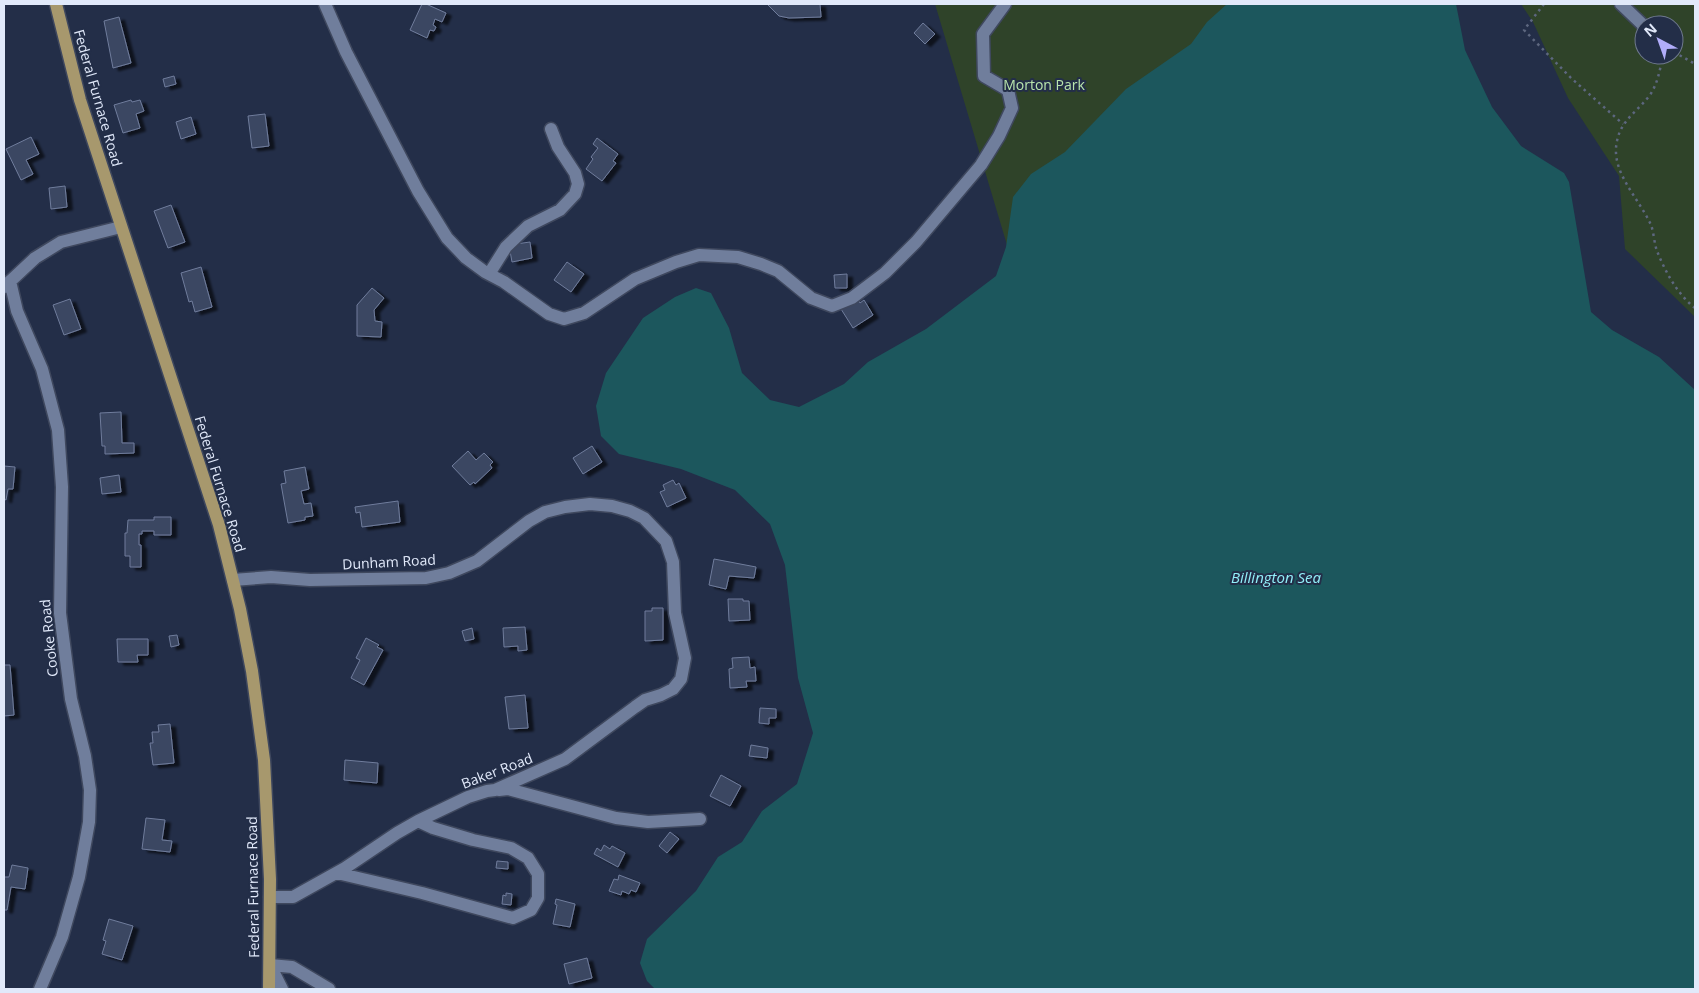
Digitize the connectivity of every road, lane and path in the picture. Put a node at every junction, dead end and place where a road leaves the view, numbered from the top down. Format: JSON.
{"nodes":[{"id":1,"x":56,"y":4,"type":"edge"},
{"id":2,"x":325,"y":4,"type":"edge"},
{"id":3,"x":1005,"y":4,"type":"edge"},
{"id":4,"x":1544,"y":4,"type":"edge"},
{"id":5,"x":1621,"y":4,"type":"edge"},
{"id":6,"x":1634,"y":16,"type":"edge"},
{"id":7,"x":1684,"y":58,"type":"edge"},
{"id":8,"x":1695,"y":64,"type":"edge"},
{"id":9,"x":1661,"y":65,"type":"edge"},
{"id":10,"x":1622,"y":124,"type":"junction"},
{"id":11,"x":551,"y":129,"type":"dead end"},
{"id":12,"x":121,"y":227,"type":"junction"},
{"id":13,"x":488,"y":274,"type":"junction"},
{"id":14,"x":7,"y":284,"type":"edge"},
{"id":15,"x":1695,"y":308,"type":"edge"},
{"id":16,"x":233,"y":580,"type":"junction"},
{"id":17,"x":678,"y":630,"type":"joint"},
{"id":18,"x":495,"y":790,"type":"junction"},
{"id":19,"x":700,"y":820,"type":"dead end"},
{"id":20,"x":418,"y":821,"type":"junction"},
{"id":21,"x":337,"y":873,"type":"junction"},
{"id":22,"x":270,"y":897,"type":"junction"},
{"id":23,"x":270,"y":965,"type":"junction"},
{"id":24,"x":40,"y":989,"type":"edge"},
{"id":25,"x":270,"y":989,"type":"edge"},
{"id":26,"x":282,"y":989,"type":"edge"},
{"id":27,"x":329,"y":989,"type":"edge"}],
"edges":[{"from":1,"to":12,"type":"main road","name":"Federal Furnace Road"},
{"from":2,"to":13,"type":"street"},
{"from":3,"to":13,"type":"street"},
{"from":4,"to":10,"type":"path"},
{"from":5,"to":6,"type":"street"},
{"from":7,"to":8,"type":"path"},
{"from":9,"to":10,"type":"path"},
{"from":10,"to":15,"type":"path"},
{"from":11,"to":13,"type":"street"},
{"from":12,"to":14,"type":"street","name":"Cooke Road"},
{"from":12,"to":16,"type":"main road","name":"Federal Furnace Road"},
{"from":14,"to":24,"type":"street","name":"Cooke Road"},
{"from":16,"to":17,"type":"street","name":"Dunham Road"},
{"from":16,"to":22,"type":"main road","name":"Federal Furnace Road"},
{"from":17,"to":18,"type":"street","name":"Baker Road"},
{"from":18,"to":19,"type":"street"},
{"from":18,"to":20,"type":"street","name":"Baker Road"},
{"from":20,"to":21,"type":"street","name":"Baker Road"},
{"from":20,"to":21,"type":"street"},
{"from":21,"to":22,"type":"street","name":"Baker Road"},
{"from":22,"to":23,"type":"main road","name":"Federal Furnace Road"},
{"from":23,"to":25,"type":"main road","name":"Federal Furnace Road"},
{"from":23,"to":26,"type":"street"},
{"from":23,"to":27,"type":"street"}]}
